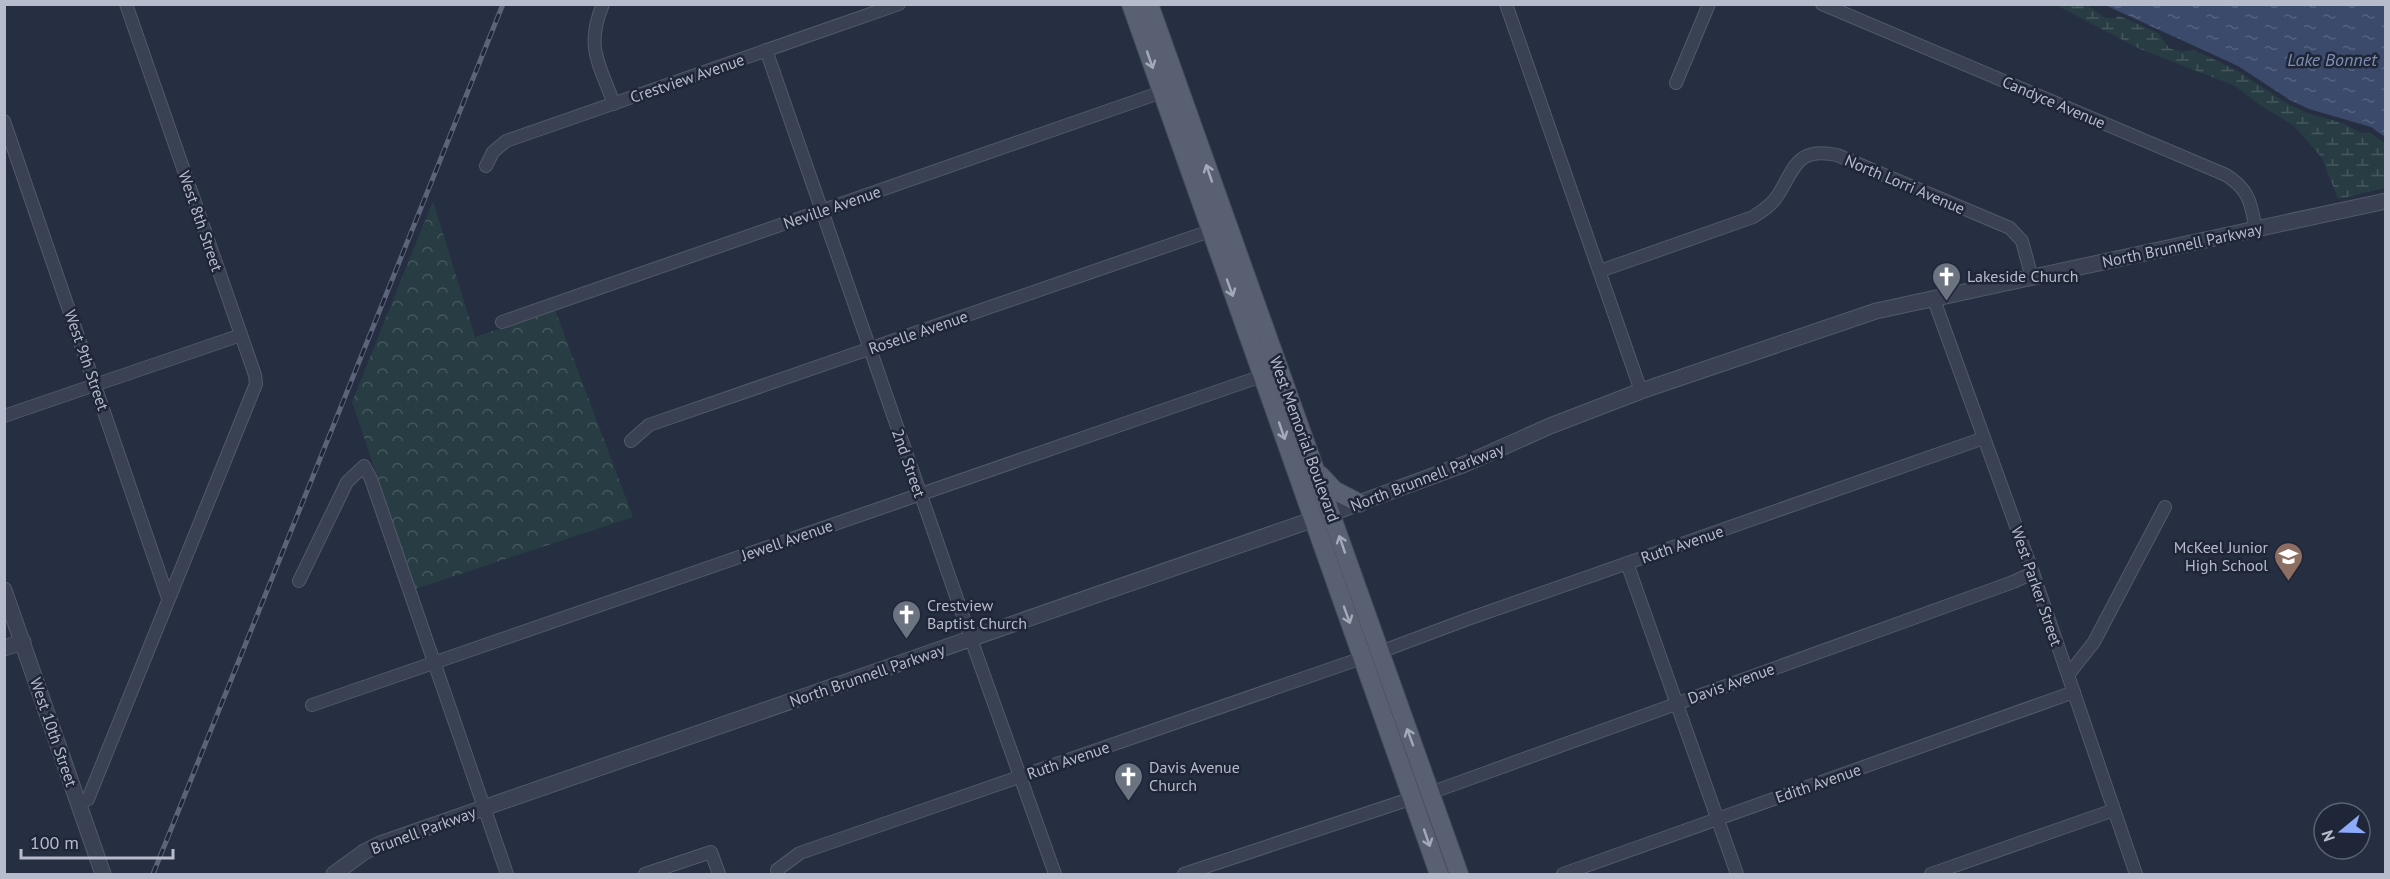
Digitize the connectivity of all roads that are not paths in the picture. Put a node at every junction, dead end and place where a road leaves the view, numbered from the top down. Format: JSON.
{"nodes":[{"id":1,"x":126,"y":4,"type":"edge"},
{"id":2,"x":603,"y":4,"type":"edge"},
{"id":3,"x":899,"y":4,"type":"edge"},
{"id":4,"x":1131,"y":4,"type":"edge"},
{"id":5,"x":1149,"y":4,"type":"edge"},
{"id":6,"x":1506,"y":4,"type":"edge"},
{"id":7,"x":1709,"y":4,"type":"edge"},
{"id":8,"x":1822,"y":4,"type":"edge"},
{"id":9,"x":766,"y":50,"type":"junction"},
{"id":10,"x":1676,"y":83,"type":"dead end"},
{"id":11,"x":1162,"y":93,"type":"junction"},
{"id":12,"x":614,"y":104,"type":"junction"},
{"id":13,"x":4,"y":121,"type":"edge"},
{"id":14,"x":486,"y":166,"type":"dead end"},
{"id":15,"x":1197,"y":193,"type":"junction"},
{"id":16,"x":2385,"y":201,"type":"edge"},
{"id":17,"x":823,"y":210,"type":"junction"},
{"id":18,"x":1228,"y":227,"type":"junction"},
{"id":19,"x":2256,"y":230,"type":"junction"},
{"id":20,"x":1210,"y":231,"type":"junction"},
{"id":21,"x":1242,"y":267,"type":"junction"},
{"id":22,"x":1600,"y":272,"type":"junction"},
{"id":23,"x":2032,"y":278,"type":"junction"},
{"id":24,"x":1934,"y":300,"type":"junction"},
{"id":25,"x":502,"y":322,"type":"dead end"},
{"id":26,"x":241,"y":335,"type":"junction"},
{"id":27,"x":870,"y":348,"type":"junction"},
{"id":28,"x":1262,"y":376,"type":"junction"},
{"id":29,"x":95,"y":384,"type":"junction"},
{"id":30,"x":1641,"y":391,"type":"junction"},
{"id":31,"x":4,"y":416,"type":"edge"},
{"id":32,"x":1984,"y":438,"type":"junction"},
{"id":33,"x":631,"y":441,"type":"dead end"},
{"id":34,"x":1317,"y":471,"type":"junction"},
{"id":35,"x":920,"y":494,"type":"junction"},
{"id":36,"x":1359,"y":503,"type":"junction"},
{"id":37,"x":2165,"y":507,"type":"dead end"},
{"id":38,"x":1332,"y":513,"type":"junction"},
{"id":39,"x":1313,"y":519,"type":"junction"},
{"id":40,"x":1627,"y":563,"type":"junction"},
{"id":41,"x":2033,"y":573,"type":"junction"},
{"id":42,"x":300,"y":581,"type":"dead end"},
{"id":43,"x":4,"y":590,"type":"edge"},
{"id":44,"x":168,"y":598,"type":"junction"},
{"id":45,"x":971,"y":639,"type":"junction"},
{"id":46,"x":23,"y":642,"type":"junction"},
{"id":47,"x":4,"y":648,"type":"edge"},
{"id":48,"x":1371,"y":655,"type":"junction"},
{"id":49,"x":434,"y":663,"type":"junction"},
{"id":50,"x":2068,"y":675,"type":"junction"},
{"id":51,"x":2074,"y":692,"type":"junction"},
{"id":52,"x":1676,"y":702,"type":"junction"},
{"id":53,"x":312,"y":705,"type":"dead end"},
{"id":54,"x":1019,"y":777,"type":"junction"},
{"id":55,"x":1421,"y":795,"type":"junction"},
{"id":56,"x":79,"y":804,"type":"junction"},
{"id":57,"x":484,"y":808,"type":"junction"},
{"id":58,"x":2114,"y":810,"type":"junction"},
{"id":59,"x":1718,"y":818,"type":"junction"},
{"id":60,"x":777,"y":870,"type":"dead end"},
{"id":61,"x":1438,"y":871,"type":"edge"},
{"id":62,"x":103,"y":874,"type":"edge"},
{"id":63,"x":334,"y":874,"type":"edge"},
{"id":64,"x":507,"y":874,"type":"edge"},
{"id":65,"x":645,"y":874,"type":"edge"},
{"id":66,"x":719,"y":874,"type":"edge"},
{"id":67,"x":1055,"y":874,"type":"edge"},
{"id":68,"x":1184,"y":874,"type":"edge"},
{"id":69,"x":1459,"y":874,"type":"edge"},
{"id":70,"x":1563,"y":874,"type":"edge"},
{"id":71,"x":1737,"y":874,"type":"edge"},
{"id":72,"x":1931,"y":874,"type":"edge"},
{"id":73,"x":2136,"y":874,"type":"edge"}],
"edges":[{"from":1,"to":26,"type":"street","name":"West 8th Street"},
{"from":2,"to":12,"type":"street"},
{"from":3,"to":9,"type":"street","name":"Crestview Avenue"},
{"from":4,"to":11,"type":"main road","name":"West Memorial Boulevard","one_way":true},
{"from":18,"to":5,"type":"main road","name":"West Memorial Boulevard","one_way":true},
{"from":6,"to":22,"type":"street"},
{"from":7,"to":10,"type":"street"},
{"from":8,"to":19,"type":"street","name":"Candyce Avenue"},
{"from":9,"to":12,"type":"street","name":"Crestview Avenue"},
{"from":9,"to":17,"type":"street","name":"2nd Street"},
{"from":11,"to":15,"type":"main road","name":"West Memorial Boulevard"},
{"from":11,"to":17,"type":"street","name":"Neville Avenue"},
{"from":12,"to":14,"type":"street","name":"Crestview Avenue"},
{"from":13,"to":29,"type":"street","name":"West 9th Street"},
{"from":15,"to":18,"type":"main road"},
{"from":15,"to":20,"type":"main road","name":"West Memorial Boulevard"},
{"from":16,"to":19,"type":"street","name":"North Brunnell Parkway"},
{"from":17,"to":25,"type":"street","name":"Neville Avenue"},
{"from":17,"to":27,"type":"street","name":"2nd Street"},
{"from":18,"to":21,"type":"main road","name":"West Memorial Boulevard"},
{"from":19,"to":23,"type":"street","name":"North Brunnell Parkway"},
{"from":20,"to":21,"type":"main road"},
{"from":20,"to":27,"type":"street","name":"Roselle Avenue"},
{"from":20,"to":28,"type":"main road","name":"West Memorial Boulevard","one_way":true},
{"from":21,"to":34,"type":"main road","name":"West Memorial Boulevard"},
{"from":22,"to":23,"type":"street","name":"North Lorri Avenue"},
{"from":22,"to":30,"type":"street"},
{"from":23,"to":24,"type":"street","name":"North Brunnell Parkway"},
{"from":24,"to":30,"type":"street","name":"North Brunnell Parkway"},
{"from":24,"to":32,"type":"street","name":"West Parker Street"},
{"from":26,"to":29,"type":"street"},
{"from":26,"to":44,"type":"street","name":"West 8th Street"},
{"from":27,"to":33,"type":"street","name":"Roselle Avenue"},
{"from":27,"to":35,"type":"street","name":"2nd Street"},
{"from":28,"to":35,"type":"street","name":"Jewell Avenue"},
{"from":28,"to":39,"type":"main road","name":"West Memorial Boulevard","one_way":true},
{"from":29,"to":31,"type":"street"},
{"from":29,"to":44,"type":"street","name":"West 9th Street"},
{"from":30,"to":36,"type":"street","name":"North Brunnell Parkway"},
{"from":32,"to":40,"type":"street","name":"Ruth Avenue"},
{"from":32,"to":41,"type":"street","name":"West Parker Street"},
{"from":34,"to":36,"type":"main road"},
{"from":34,"to":38,"type":"main road","name":"West Memorial Boulevard"},
{"from":35,"to":45,"type":"street","name":"2nd Street"},
{"from":35,"to":49,"type":"street","name":"Jewell Avenue"},
{"from":36,"to":38,"type":"street","name":"North Brunnell Parkway"},
{"from":37,"to":50,"type":"street"},
{"from":38,"to":39,"type":"street","name":"North Brunnell Parkway"},
{"from":48,"to":38,"type":"main road","name":"West Memorial Boulevard","one_way":true},
{"from":39,"to":45,"type":"street","name":"North Brunnell Parkway"},
{"from":39,"to":48,"type":"main road","name":"West Memorial Boulevard","one_way":true},
{"from":40,"to":48,"type":"street","name":"Ruth Avenue"},
{"from":40,"to":52,"type":"street"},
{"from":41,"to":50,"type":"street","name":"West Parker Street"},
{"from":41,"to":52,"type":"street","name":"Davis Avenue"},
{"from":42,"to":49,"type":"street"},
{"from":43,"to":46,"type":"street","name":"West 10th Street"},
{"from":44,"to":56,"type":"street","name":"West 8th Street"},
{"from":45,"to":54,"type":"street","name":"2nd Street"},
{"from":45,"to":57,"type":"street","name":"North Brunnell Parkway"},
{"from":46,"to":47,"type":"street"},
{"from":46,"to":56,"type":"street","name":"West 10th Street"},
{"from":48,"to":54,"type":"street","name":"Ruth Avenue"},
{"from":55,"to":48,"type":"main road","name":"West Memorial Boulevard","one_way":true},
{"from":48,"to":55,"type":"main road","name":"West Memorial Boulevard"},
{"from":49,"to":53,"type":"street","name":"Jewell Avenue"},
{"from":49,"to":57,"type":"street"},
{"from":50,"to":51,"type":"street","name":"West Parker Street"},
{"from":51,"to":58,"type":"street","name":"West Parker Street"},
{"from":51,"to":59,"type":"street","name":"Edith Avenue"},
{"from":52,"to":55,"type":"street","name":"Davis Avenue"},
{"from":52,"to":59,"type":"street"},
{"from":54,"to":60,"type":"street","name":"Ruth Avenue"},
{"from":54,"to":67,"type":"street","name":"2nd Street"},
{"from":55,"to":61,"type":"main road","name":"West Memorial Boulevard","one_way":true},
{"from":55,"to":68,"type":"street","name":"Davis Avenue"},
{"from":55,"to":69,"type":"main road","name":"West Memorial Boulevard"},
{"from":56,"to":62,"type":"street","name":"West 10th Street"},
{"from":57,"to":63,"type":"street","name":"Brunell Parkway"},
{"from":57,"to":64,"type":"street"},
{"from":58,"to":72,"type":"street"},
{"from":58,"to":73,"type":"street","name":"West Parker Street"},
{"from":59,"to":70,"type":"street","name":"Edith Avenue"},
{"from":59,"to":71,"type":"street"},
{"from":65,"to":66,"type":"street"}]}
